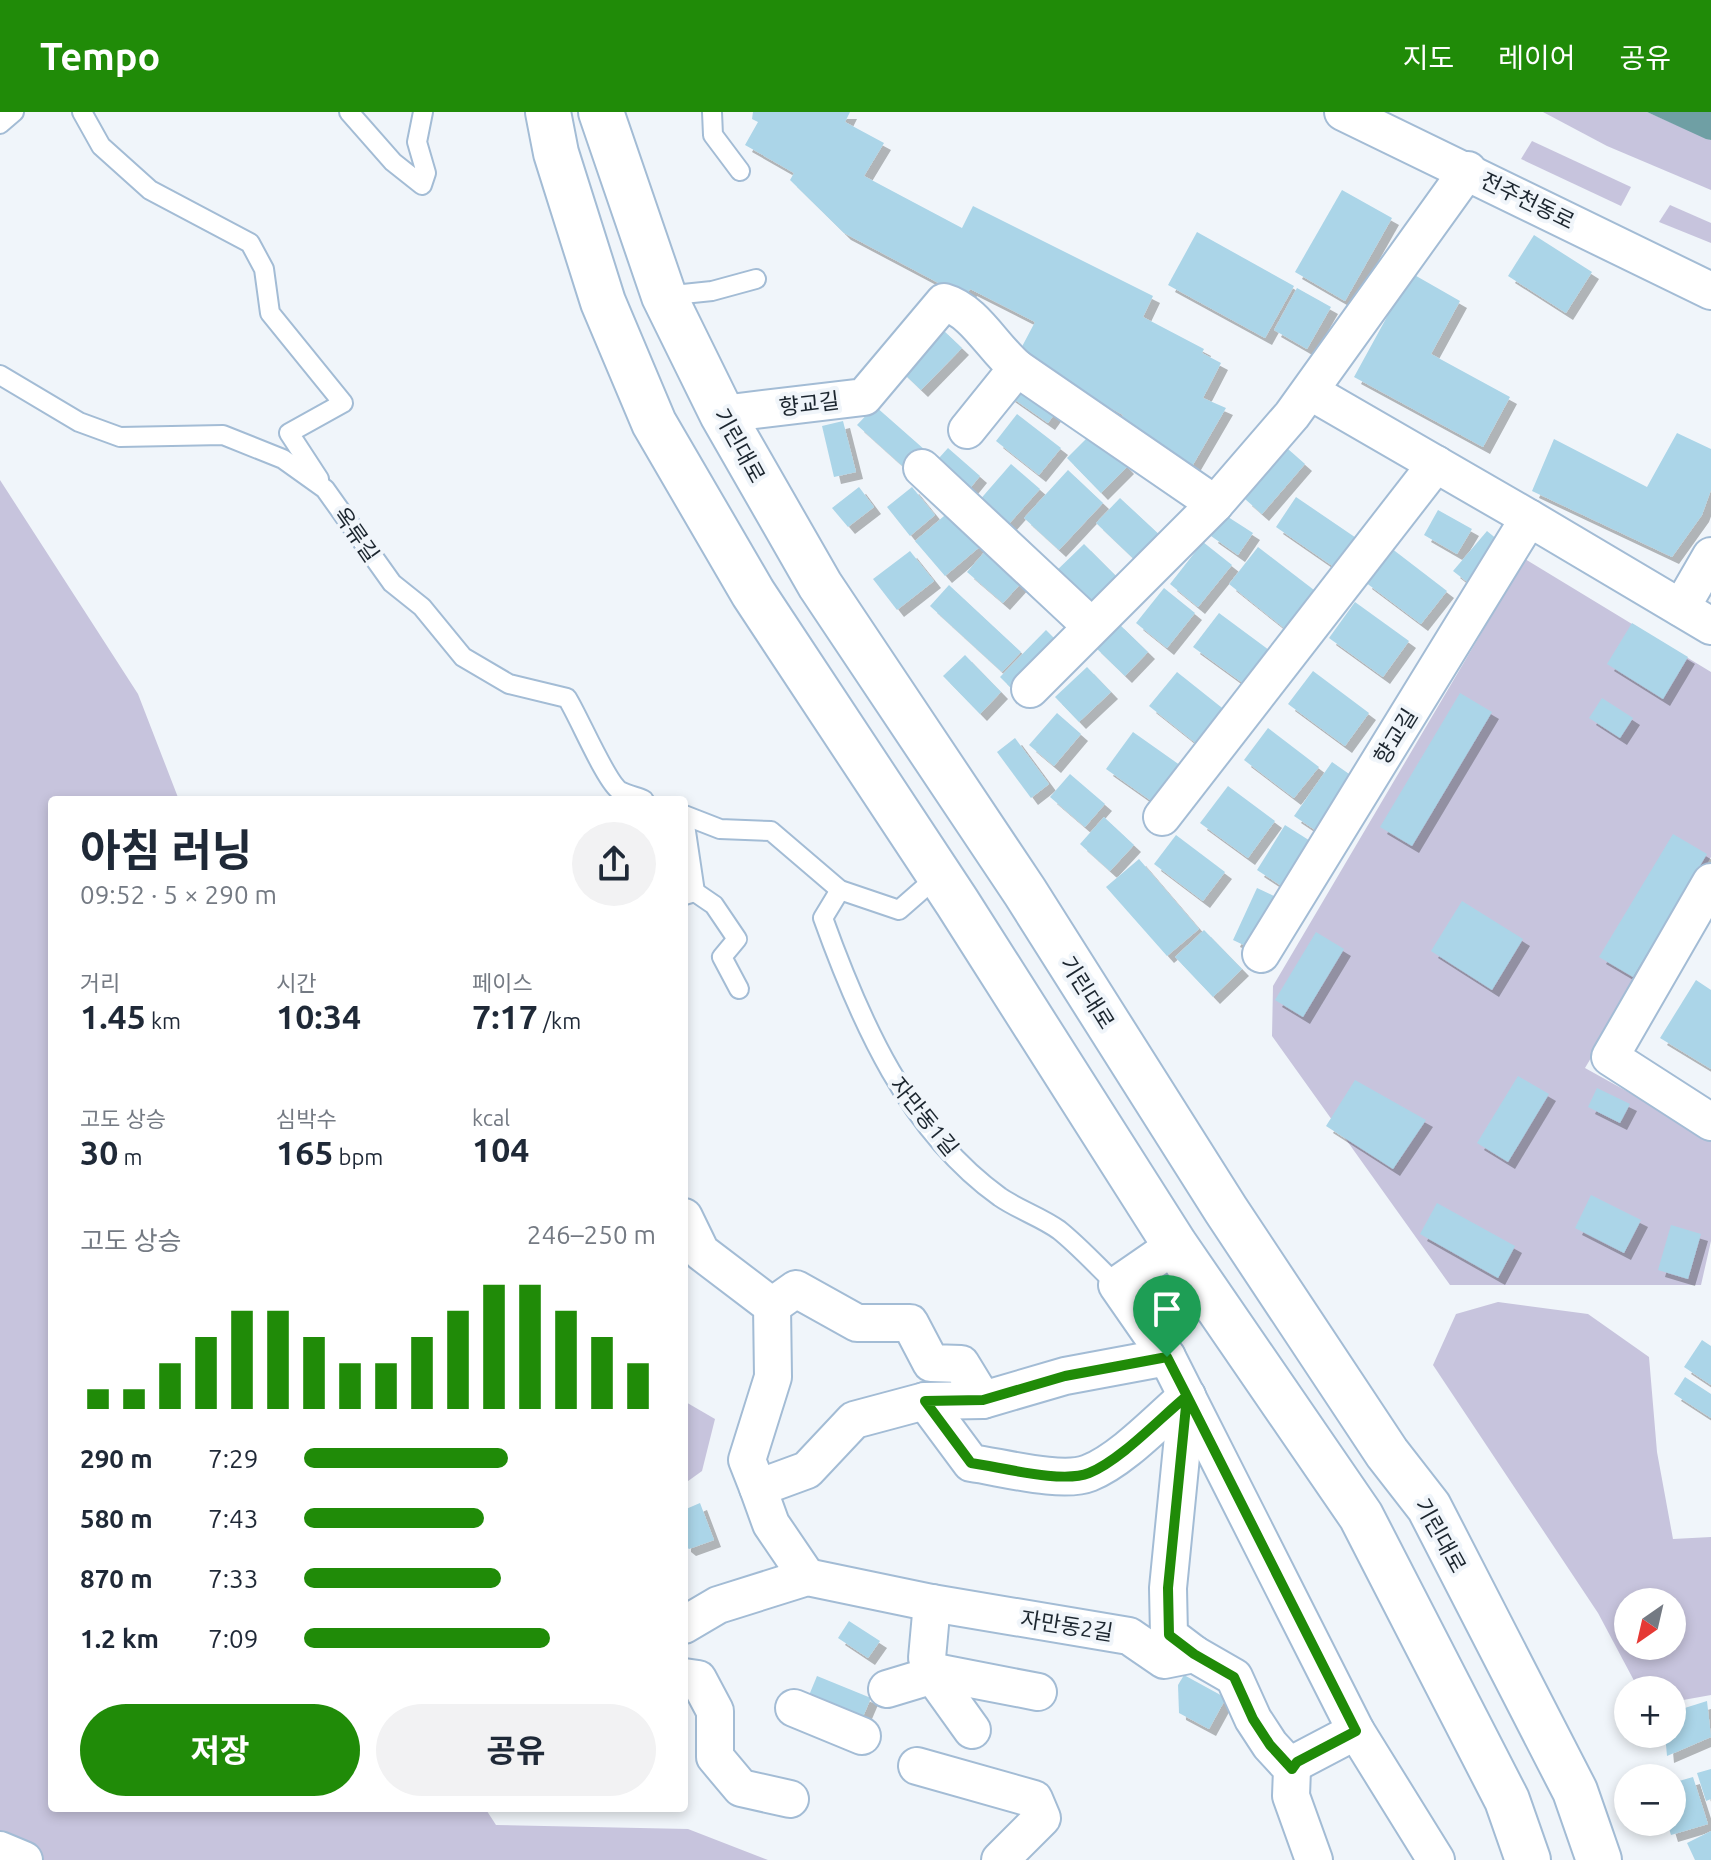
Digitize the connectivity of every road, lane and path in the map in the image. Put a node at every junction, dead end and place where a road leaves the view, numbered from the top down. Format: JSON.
{"nodes":[{"id":1,"x":14,"y":112,"type":"edge"},
{"id":2,"x":82,"y":112,"type":"edge"},
{"id":3,"x":349,"y":112,"type":"edge"},
{"id":4,"x":423,"y":112,"type":"edge"},
{"id":5,"x":548,"y":112,"type":"edge"},
{"id":6,"x":601,"y":112,"type":"edge"},
{"id":7,"x":712,"y":112,"type":"edge"},
{"id":8,"x":1343,"y":112,"type":"edge"},
{"id":9,"x":0,"y":124,"type":"edge"},
{"id":10,"x":1468,"y":170,"type":"junction"},
{"id":11,"x":740,"y":171,"type":"dead end"},
{"id":12,"x":756,"y":279,"type":"dead end"},
{"id":13,"x":1711,"y":291,"type":"edge"},
{"id":14,"x":664,"y":296,"type":"junction"},
{"id":15,"x":1017,"y":368,"type":"junction"},
{"id":16,"x":0,"y":375,"type":"edge"},
{"id":17,"x":1311,"y":392,"type":"junction"},
{"id":18,"x":722,"y":414,"type":"junction"},
{"id":19,"x":967,"y":430,"type":"dead end"},
{"id":20,"x":1436,"y":464,"type":"junction"},
{"id":21,"x":922,"y":468,"type":"dead end"},
{"id":22,"x":325,"y":489,"type":"junction"},
{"id":23,"x":1215,"y":504,"type":"junction"},
{"id":24,"x":1529,"y":518,"type":"junction"},
{"id":25,"x":1711,"y":556,"type":"edge"},
{"id":26,"x":1696,"y":617,"type":"edge"},
{"id":27,"x":1091,"y":626,"type":"junction"},
{"id":28,"x":1030,"y":689,"type":"dead end"},
{"id":29,"x":634,"y":796,"type":"edge"},
{"id":30,"x":688,"y":817,"type":"edge"},
{"id":31,"x":1162,"y":817,"type":"dead end"},
{"id":32,"x":939,"y":875,"type":"junction"},
{"id":33,"x":1711,"y":882,"type":"edge"},
{"id":34,"x":840,"y":890,"type":"junction"},
{"id":35,"x":689,"y":894,"type":"edge"},
{"id":36,"x":1261,"y":954,"type":"dead end"},
{"id":37,"x":739,"y":989,"type":"dead end"},
{"id":38,"x":1711,"y":1122,"type":"edge"},
{"id":39,"x":688,"y":1225,"type":"edge"},
{"id":40,"x":1175,"y":1245,"type":"junction"},
{"id":41,"x":1117,"y":1285,"type":"junction"},
{"id":42,"x":772,"y":1306,"type":"junction"},
{"id":43,"x":1167,"y":1357,"type":"junction"},
{"id":44,"x":1187,"y":1396,"type":"junction"},
{"id":45,"x":983,"y":1400,"type":"junction"},
{"id":46,"x":925,"y":1401,"type":"junction"},
{"id":47,"x":758,"y":1488,"type":"junction"},
{"id":48,"x":807,"y":1577,"type":"junction"},
{"id":49,"x":932,"y":1603,"type":"junction"},
{"id":50,"x":688,"y":1623,"type":"edge"},
{"id":51,"x":1194,"y":1654,"type":"junction"},
{"id":52,"x":934,"y":1677,"type":"junction"},
{"id":53,"x":688,"y":1678,"type":"edge"},
{"id":54,"x":887,"y":1689,"type":"dead end"},
{"id":55,"x":1038,"y":1692,"type":"dead end"},
{"id":56,"x":794,"y":1708,"type":"dead end"},
{"id":57,"x":972,"y":1730,"type":"dead end"},
{"id":58,"x":1356,"y":1731,"type":"junction"},
{"id":59,"x":862,"y":1736,"type":"dead end"},
{"id":60,"x":917,"y":1766,"type":"dead end"},
{"id":61,"x":1292,"y":1769,"type":"junction"},
{"id":62,"x":790,"y":1799,"type":"dead end"},
{"id":63,"x":0,"y":1850,"type":"edge"},
{"id":64,"x":24,"y":1860,"type":"edge"},
{"id":65,"x":1000,"y":1860,"type":"edge"},
{"id":66,"x":1314,"y":1860,"type":"edge"},
{"id":67,"x":1436,"y":1860,"type":"edge"},
{"id":68,"x":1528,"y":1860,"type":"edge"},
{"id":69,"x":1599,"y":1860,"type":"edge"}],
"edges":[{"from":1,"to":9,"type":"lane"},
{"from":2,"to":22,"type":"lane"},
{"from":3,"to":4,"type":"lane"},
{"from":5,"to":32,"type":"street"},
{"from":6,"to":14,"type":"street","name":"기린대로"},
{"from":7,"to":11,"type":"lane"},
{"from":8,"to":10,"type":"street","name":"전주천동로"},
{"from":10,"to":13,"type":"street","name":"전주천동로"},
{"from":10,"to":17,"type":"street"},
{"from":12,"to":14,"type":"lane"},
{"from":14,"to":18,"type":"street","name":"기린대로"},
{"from":15,"to":18,"type":"street","name":"향교길"},
{"from":15,"to":19,"type":"street"},
{"from":15,"to":23,"type":"street","name":"향교길"},
{"from":16,"to":22,"type":"lane","name":"옥류길"},
{"from":17,"to":20,"type":"street"},
{"from":17,"to":23,"type":"street"},
{"from":18,"to":69,"type":"street","name":"기린대로"},
{"from":20,"to":24,"type":"street"},
{"from":20,"to":31,"type":"street"},
{"from":21,"to":27,"type":"street"},
{"from":22,"to":29,"type":"lane","name":"옥류길"},
{"from":23,"to":27,"type":"street"},
{"from":24,"to":26,"type":"street"},
{"from":24,"to":36,"type":"street","name":"향교길"},
{"from":25,"to":26,"type":"street"},
{"from":27,"to":28,"type":"street"},
{"from":30,"to":34,"type":"lane"},
{"from":32,"to":34,"type":"lane"},
{"from":32,"to":40,"type":"street"},
{"from":33,"to":38,"type":"street"},
{"from":34,"to":41,"type":"lane","name":"자만동1길"},
{"from":35,"to":37,"type":"lane"},
{"from":39,"to":42,"type":"street"},
{"from":40,"to":41,"type":"street"},
{"from":40,"to":68,"type":"street"},
{"from":41,"to":43,"type":"street","name":"자만동1길"},
{"from":42,"to":45,"type":"street"},
{"from":42,"to":47,"type":"street"},
{"from":43,"to":44,"type":"street","name":"자만동1길"},
{"from":43,"to":45,"type":"street"},
{"from":44,"to":46,"type":"street"},
{"from":44,"to":51,"type":"street"},
{"from":44,"to":58,"type":"street","name":"자만동1길"},
{"from":45,"to":46,"type":"street"},
{"from":46,"to":47,"type":"street"},
{"from":47,"to":48,"type":"street"},
{"from":48,"to":49,"type":"street","name":"자만동2길"},
{"from":48,"to":50,"type":"street","name":"자만동2길"},
{"from":49,"to":51,"type":"street","name":"자만동2길"},
{"from":49,"to":52,"type":"street"},
{"from":51,"to":61,"type":"street"},
{"from":52,"to":54,"type":"street"},
{"from":52,"to":55,"type":"street"},
{"from":52,"to":57,"type":"street"},
{"from":53,"to":62,"type":"street"},
{"from":56,"to":59,"type":"street"},
{"from":58,"to":61,"type":"street"},
{"from":58,"to":67,"type":"street"},
{"from":60,"to":65,"type":"street"},
{"from":61,"to":66,"type":"street"},
{"from":63,"to":64,"type":"street"}]}
